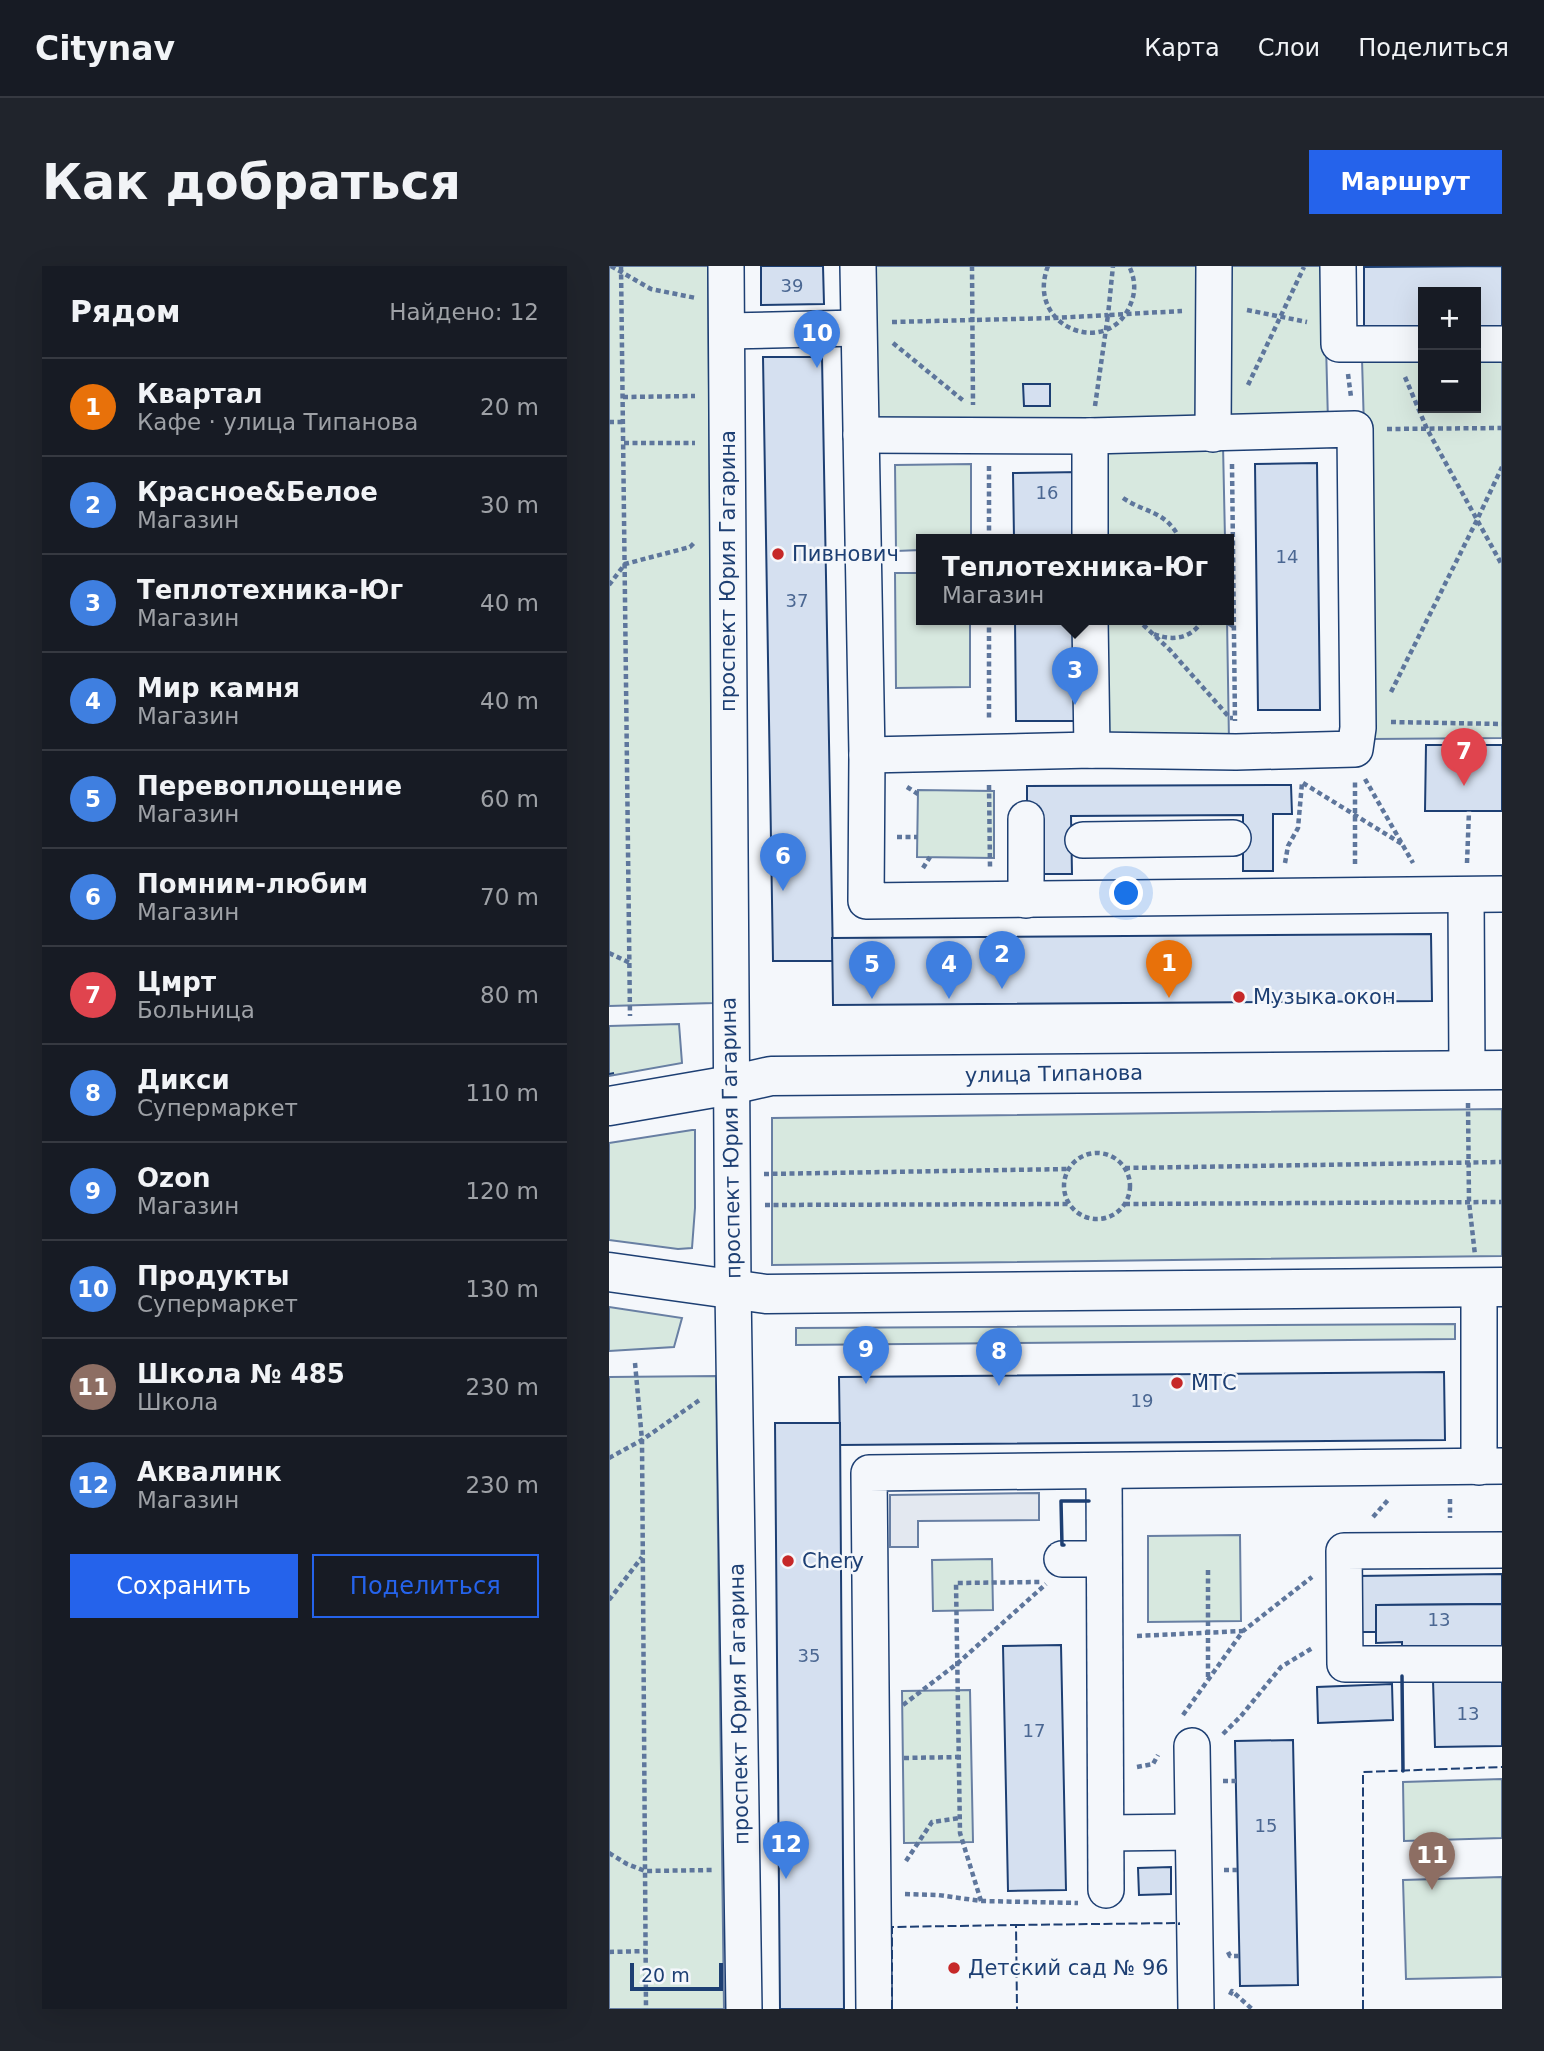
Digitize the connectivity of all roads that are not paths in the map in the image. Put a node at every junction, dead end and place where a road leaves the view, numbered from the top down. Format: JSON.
{"nodes":[{"id":1,"x":726,"y":266,"type":"edge"},
{"id":2,"x":858,"y":266,"type":"edge"},
{"id":3,"x":1214,"y":266,"type":"edge"},
{"id":4,"x":1338,"y":266,"type":"edge"},
{"id":5,"x":866,"y":325,"type":"junction"},
{"id":6,"x":727,"y":331,"type":"junction"},
{"id":7,"x":1407,"y":344,"type":"edge"},
{"id":8,"x":1481,"y":344,"type":"edge"},
{"id":9,"x":1502,"y":344,"type":"edge"},
{"id":10,"x":1222,"y":434,"type":"junction"},
{"id":11,"x":860,"y":435,"type":"junction"},
{"id":12,"x":1090,"y":436,"type":"junction"},
{"id":13,"x":1090,"y":534,"type":"edge"},
{"id":14,"x":1090,"y":625,"type":"edge"},
{"id":15,"x":1092,"y":750,"type":"junction"},
{"id":16,"x":867,"y":755,"type":"junction"},
{"id":17,"x":1026,"y":819,"type":"dead end"},
{"id":18,"x":1233,"y":838,"type":"dead end"},
{"id":19,"x":1161,"y":839,"type":"junction"},
{"id":20,"x":1083,"y":840,"type":"dead end"},
{"id":21,"x":1502,"y":894,"type":"edge"},
{"id":22,"x":1466,"y":895,"type":"junction"},
{"id":23,"x":1161,"y":898,"type":"junction"},
{"id":24,"x":1026,"y":900,"type":"junction"},
{"id":25,"x":1484,"y":1070,"type":"edge"},
{"id":26,"x":731,"y":1085,"type":"junction"},
{"id":27,"x":609,"y":1107,"type":"edge"},
{"id":28,"x":609,"y":1272,"type":"edge"},
{"id":29,"x":1490,"y":1287,"type":"edge"},
{"id":30,"x":733,"y":1289,"type":"junction"},
{"id":31,"x":1477,"y":1466,"type":"edge"},
{"id":32,"x":1104,"y":1471,"type":"junction"},
{"id":33,"x":1502,"y":1550,"type":"edge"},
{"id":34,"x":1062,"y":1559,"type":"dead end"},
{"id":35,"x":1104,"y":1559,"type":"junction"},
{"id":36,"x":1502,"y":1664,"type":"edge"},
{"id":37,"x":1181,"y":1745,"type":"road end"},
{"id":38,"x":1193,"y":1832,"type":"junction"},
{"id":39,"x":1106,"y":1833,"type":"junction"},
{"id":40,"x":1106,"y":1890,"type":"road end"},
{"id":41,"x":1212,"y":2004,"type":"edge"},
{"id":42,"x":744,"y":2009,"type":"edge"},
{"id":43,"x":874,"y":2009,"type":"edge"}],
"edges":[{"from":1,"to":6,"type":"street","name":"проспект Юрия Гагарина"},
{"from":2,"to":5,"type":"street"},
{"from":3,"to":10,"type":"street"},
{"from":4,"to":7,"type":"street"},
{"from":5,"to":6,"type":"street"},
{"from":5,"to":11,"type":"street"},
{"from":6,"to":26,"type":"street","name":"проспект Юрия Гагарина"},
{"from":8,"to":9,"type":"street"},
{"from":10,"to":12,"type":"street"},
{"from":10,"to":15,"type":"street"},
{"from":11,"to":12,"type":"street"},
{"from":11,"to":16,"type":"street"},
{"from":12,"to":13,"type":"street"},
{"from":14,"to":15,"type":"street"},
{"from":15,"to":16,"type":"street"},
{"from":16,"to":24,"type":"street"},
{"from":17,"to":24,"type":"street"},
{"from":18,"to":19,"type":"street"},
{"from":19,"to":20,"type":"street"},
{"from":19,"to":23,"type":"street"},
{"from":21,"to":22,"type":"street"},
{"from":22,"to":23,"type":"street"},
{"from":22,"to":25,"type":"street"},
{"from":23,"to":24,"type":"street"},
{"from":25,"to":26,"type":"main road","name":"улица Типанова"},
{"from":26,"to":27,"type":"main road","name":"улица Типанова"},
{"from":26,"to":30,"type":"street","name":"проспект Юрия Гагарина"},
{"from":28,"to":30,"type":"main road"},
{"from":29,"to":30,"type":"main road"},
{"from":29,"to":31,"type":"street"},
{"from":30,"to":42,"type":"street","name":"проспект Юрия Гагарина"},
{"from":31,"to":32,"type":"street"},
{"from":32,"to":35,"type":"street"},
{"from":32,"to":43,"type":"street"},
{"from":33,"to":36,"type":"street"},
{"from":34,"to":35,"type":"street"},
{"from":35,"to":39,"type":"street"},
{"from":37,"to":38,"type":"street"},
{"from":38,"to":39,"type":"street"},
{"from":38,"to":41,"type":"street"},
{"from":39,"to":40,"type":"street"}]}
